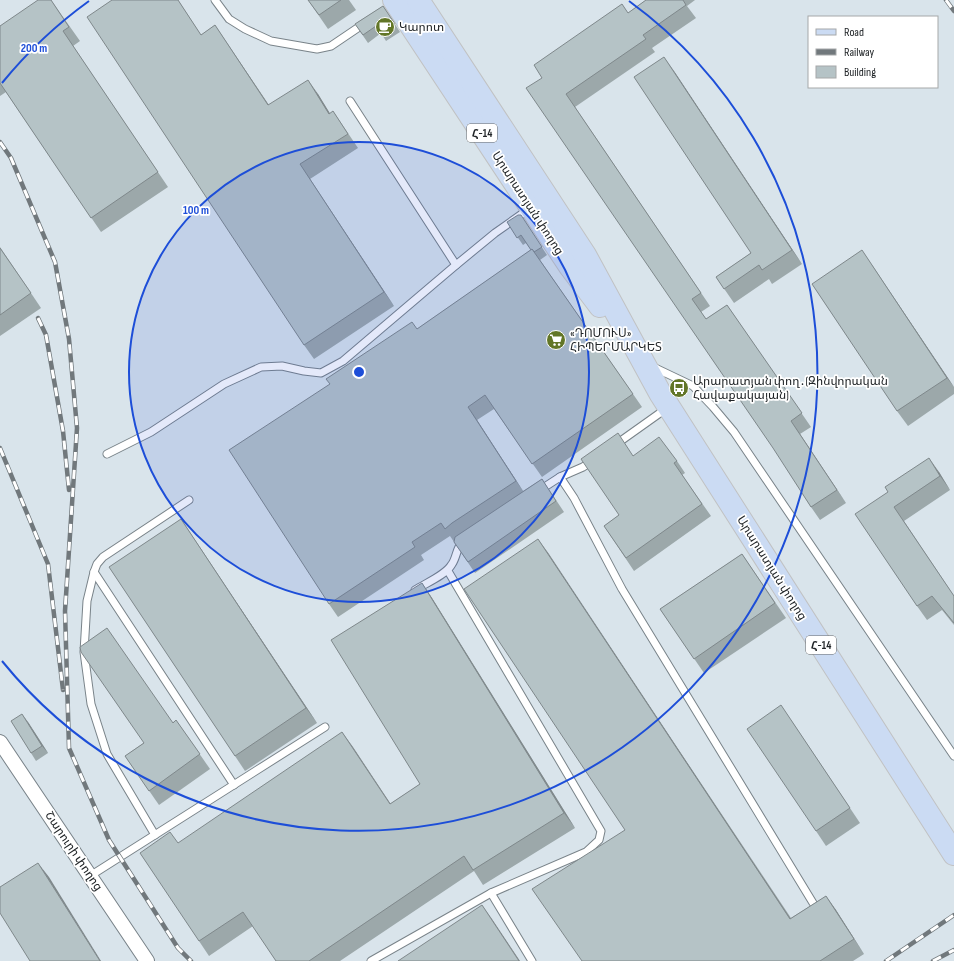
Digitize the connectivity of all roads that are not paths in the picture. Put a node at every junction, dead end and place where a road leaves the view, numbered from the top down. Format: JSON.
{"nodes":[{"id":1,"x":215,"y":0,"type":"edge"},
{"id":2,"x":418,"y":0,"type":"edge"},
{"id":3,"x":393,"y":3,"type":"edge"},
{"id":4,"x":372,"y":18,"type":"edge"},
{"id":5,"x":350,"y":100,"type":"dead end"},
{"id":6,"x":531,"y":208,"type":"junction"},
{"id":7,"x":456,"y":265,"type":"junction"},
{"id":8,"x":642,"y":361,"type":"junction"},
{"id":9,"x":669,"y":407,"type":"junction"},
{"id":10,"x":608,"y":450,"type":"edge"},
{"id":11,"x":107,"y":454,"type":"dead end"},
{"id":12,"x":595,"y":458,"type":"edge"},
{"id":13,"x":560,"y":477,"type":"junction"},
{"id":14,"x":534,"y":494,"type":"edge"},
{"id":15,"x":189,"y":500,"type":"dead end"},
{"id":16,"x":471,"y":536,"type":"edge"},
{"id":17,"x":448,"y":571,"type":"junction"},
{"id":18,"x":94,"y":572,"type":"junction"},
{"id":19,"x":406,"y":595,"type":"edge"},
{"id":20,"x":325,"y":727,"type":"dead end"},
{"id":21,"x":0,"y":742,"type":"edge"},
{"id":22,"x":954,"y":756,"type":"edge"},
{"id":23,"x":234,"y":785,"type":"junction"},
{"id":24,"x":155,"y":835,"type":"junction"},
{"id":25,"x":954,"y":854,"type":"edge"},
{"id":26,"x":90,"y":876,"type":"junction"},
{"id":27,"x":491,"y":893,"type":"junction"},
{"id":28,"x":814,"y":903,"type":"edge"},
{"id":29,"x":147,"y":961,"type":"edge"},
{"id":30,"x":371,"y":961,"type":"edge"},
{"id":31,"x":532,"y":961,"type":"edge"}],
"edges":[{"from":1,"to":4,"type":"lane"},
{"from":2,"to":8,"type":"main road","name":"Արարատյան փողոց","number":"Հ-14"},
{"from":3,"to":6,"type":"main road","name":"Արարատյան փողոց","number":"Հ-14"},
{"from":5,"to":7,"type":"lane"},
{"from":6,"to":7,"type":"lane"},
{"from":6,"to":8,"type":"main road","name":"Արարատյան փողոց","number":"Հ-14"},
{"from":7,"to":11,"type":"lane"},
{"from":8,"to":9,"type":"main road","name":"Արարատյան փողոց","number":"Հ-14"},
{"from":8,"to":22,"type":"lane"},
{"from":9,"to":10,"type":"lane"},
{"from":9,"to":25,"type":"main road","name":"Արարատյան փողոց","number":"Հ-14"},
{"from":12,"to":13,"type":"lane"},
{"from":13,"to":14,"type":"lane"},
{"from":13,"to":28,"type":"lane"},
{"from":15,"to":18,"type":"lane"},
{"from":16,"to":17,"type":"lane"},
{"from":17,"to":19,"type":"lane"},
{"from":17,"to":27,"type":"lane"},
{"from":18,"to":23,"type":"lane"},
{"from":18,"to":24,"type":"lane"},
{"from":20,"to":23,"type":"lane"},
{"from":21,"to":26,"type":"street","name":"Շարուրի փողոց"},
{"from":23,"to":24,"type":"lane"},
{"from":24,"to":26,"type":"lane"},
{"from":26,"to":29,"type":"street","name":"Շարուրի փողոց"},
{"from":27,"to":30,"type":"lane"},
{"from":27,"to":31,"type":"lane"}]}
